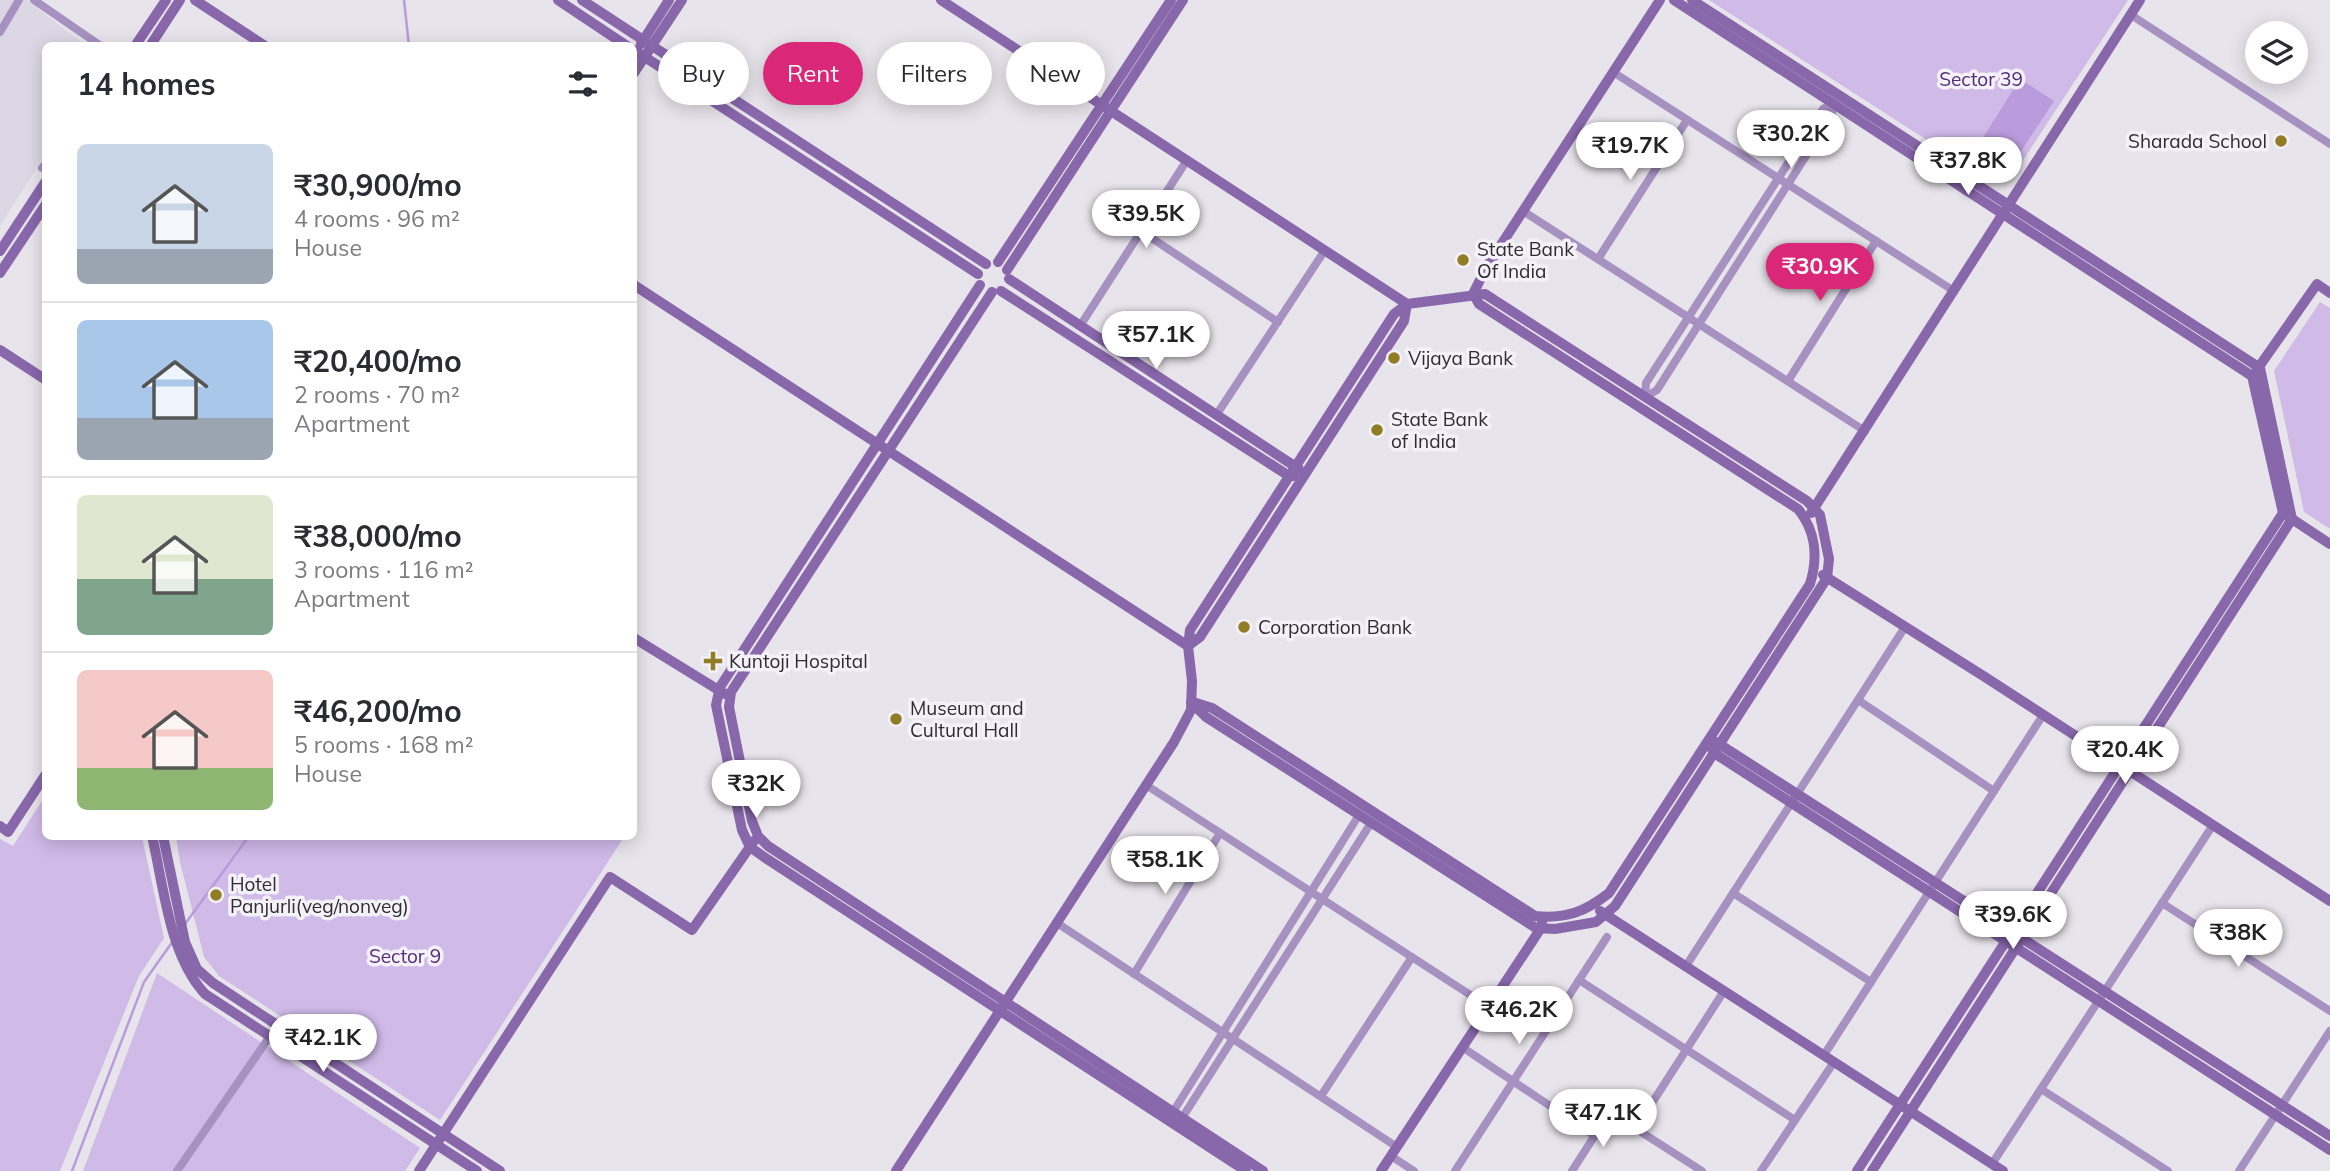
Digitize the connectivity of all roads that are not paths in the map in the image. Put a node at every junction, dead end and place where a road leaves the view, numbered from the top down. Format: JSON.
{"nodes":[{"id":1,"x":19,"y":0,"type":"edge"},
{"id":2,"x":34,"y":0,"type":"edge"},
{"id":3,"x":166,"y":0,"type":"edge"},
{"id":4,"x":180,"y":0,"type":"edge"},
{"id":5,"x":195,"y":0,"type":"edge"},
{"id":6,"x":558,"y":0,"type":"edge"},
{"id":7,"x":582,"y":0,"type":"edge"},
{"id":8,"x":669,"y":0,"type":"edge"},
{"id":9,"x":682,"y":0,"type":"edge"},
{"id":10,"x":941,"y":0,"type":"edge"},
{"id":11,"x":1171,"y":0,"type":"edge"},
{"id":12,"x":1183,"y":0,"type":"edge"},
{"id":13,"x":1660,"y":0,"type":"edge"},
{"id":14,"x":1674,"y":0,"type":"edge"},
{"id":15,"x":1692,"y":0,"type":"edge"},
{"id":16,"x":2140,"y":0,"type":"edge"},
{"id":17,"x":2131,"y":15,"type":"junction"},
{"id":18,"x":0,"y":32,"type":"edge"},
{"id":19,"x":95,"y":42,"type":"edge"},
{"id":20,"x":138,"y":42,"type":"edge"},
{"id":21,"x":153,"y":42,"type":"edge"},
{"id":22,"x":259,"y":42,"type":"edge"},
{"id":23,"x":620,"y":42,"type":"edge"},
{"id":24,"x":648,"y":43,"type":"junction"},
{"id":25,"x":637,"y":51,"type":"edge"},
{"id":26,"x":637,"y":53,"type":"edge"},
{"id":27,"x":1613,"y":72,"type":"junction"},
{"id":28,"x":1833,"y":103,"type":"junction"},
{"id":29,"x":1106,"y":107,"type":"junction"},
{"id":30,"x":1686,"y":120,"type":"junction"},
{"id":31,"x":2330,"y":144,"type":"edge"},
{"id":32,"x":1187,"y":160,"type":"junction"},
{"id":33,"x":1778,"y":178,"type":"junction"},
{"id":34,"x":1788,"y":185,"type":"junction"},
{"id":35,"x":42,"y":187,"type":"edge"},
{"id":36,"x":2007,"y":209,"type":"junction"},
{"id":37,"x":42,"y":210,"type":"edge"},
{"id":38,"x":1523,"y":211,"type":"junction"},
{"id":39,"x":1141,"y":231,"type":"junction"},
{"id":40,"x":1876,"y":241,"type":"junction"},
{"id":41,"x":1325,"y":250,"type":"junction"},
{"id":42,"x":0,"y":251,"type":"edge"},
{"id":43,"x":1598,"y":259,"type":"junction"},
{"id":44,"x":992,"y":263,"type":"junction"},
{"id":45,"x":0,"y":273,"type":"edge"},
{"id":46,"x":1008,"y":274,"type":"junction"},
{"id":47,"x":979,"y":279,"type":"junction"},
{"id":48,"x":637,"y":287,"type":"edge"},
{"id":49,"x":1954,"y":291,"type":"junction"},
{"id":50,"x":996,"y":292,"type":"junction"},
{"id":51,"x":2330,"y":292,"type":"edge"},
{"id":52,"x":1474,"y":294,"type":"junction"},
{"id":53,"x":1407,"y":304,"type":"junction"},
{"id":54,"x":1689,"y":317,"type":"junction"},
{"id":55,"x":1278,"y":322,"type":"junction"},
{"id":56,"x":1699,"y":324,"type":"junction"},
{"id":57,"x":1080,"y":326,"type":"junction"},
{"id":58,"x":0,"y":350,"type":"edge"},
{"id":59,"x":2256,"y":372,"type":"junction"},
{"id":60,"x":42,"y":377,"type":"edge"},
{"id":61,"x":1788,"y":381,"type":"junction"},
{"id":62,"x":1645,"y":397,"type":"junction"},
{"id":63,"x":1217,"y":414,"type":"junction"},
{"id":64,"x":1865,"y":430,"type":"junction"},
{"id":65,"x":884,"y":447,"type":"junction"},
{"id":66,"x":1296,"y":466,"type":"junction"},
{"id":67,"x":1289,"y":476,"type":"junction"},
{"id":68,"x":1304,"y":476,"type":"junction"},
{"id":69,"x":1815,"y":509,"type":"junction"},
{"id":70,"x":2288,"y":516,"type":"junction"},
{"id":71,"x":1806,"y":519,"type":"junction"},
{"id":72,"x":2330,"y":544,"type":"edge"},
{"id":73,"x":1814,"y":570,"type":"junction"},
{"id":74,"x":1827,"y":578,"type":"junction"},
{"id":75,"x":1905,"y":627,"type":"junction"},
{"id":76,"x":637,"y":640,"type":"edge"},
{"id":77,"x":1188,"y":646,"type":"junction"},
{"id":78,"x":719,"y":691,"type":"junction"},
{"id":79,"x":730,"y":697,"type":"junction"},
{"id":80,"x":1858,"y":700,"type":"junction"},
{"id":81,"x":1191,"y":702,"type":"junction"},
{"id":82,"x":2042,"y":715,"type":"junction"},
{"id":83,"x":1707,"y":740,"type":"junction"},
{"id":84,"x":1717,"y":748,"type":"junction"},
{"id":85,"x":2125,"y":768,"type":"junction"},
{"id":86,"x":42,"y":780,"type":"edge"},
{"id":87,"x":1146,"y":785,"type":"junction"},
{"id":88,"x":1994,"y":791,"type":"junction"},
{"id":89,"x":1795,"y":798,"type":"junction"},
{"id":90,"x":1359,"y":815,"type":"junction"},
{"id":91,"x":1371,"y":822,"type":"junction"},
{"id":92,"x":2213,"y":825,"type":"junction"},
{"id":93,"x":0,"y":826,"type":"edge"},
{"id":94,"x":1220,"y":833,"type":"junction"},
{"id":95,"x":758,"y":836,"type":"junction"},
{"id":96,"x":153,"y":840,"type":"edge"},
{"id":97,"x":164,"y":840,"type":"edge"},
{"id":98,"x":750,"y":847,"type":"junction"},
{"id":99,"x":1932,"y":886,"type":"junction"},
{"id":100,"x":1311,"y":892,"type":"junction"},
{"id":101,"x":1733,"y":893,"type":"junction"},
{"id":102,"x":1322,"y":899,"type":"junction"},
{"id":103,"x":2330,"y":901,"type":"edge"},
{"id":104,"x":2162,"y":903,"type":"junction"},
{"id":105,"x":1592,"y":906,"type":"junction"},
{"id":106,"x":1605,"y":914,"type":"junction"},
{"id":107,"x":1542,"y":922,"type":"junction"},
{"id":108,"x":1057,"y":923,"type":"junction"},
{"id":109,"x":177,"y":926,"type":"junction"},
{"id":110,"x":2009,"y":936,"type":"junction"},
{"id":111,"x":1607,"y":937,"type":"dead end"},
{"id":112,"x":2020,"y":943,"type":"junction"},
{"id":113,"x":182,"y":946,"type":"junction"},
{"id":114,"x":1412,"y":957,"type":"junction"},
{"id":115,"x":1686,"y":966,"type":"junction"},
{"id":116,"x":1134,"y":974,"type":"junction"},
{"id":117,"x":1579,"y":980,"type":"junction"},
{"id":118,"x":1871,"y":982,"type":"junction"},
{"id":119,"x":1724,"y":991,"type":"junction"},
{"id":120,"x":2102,"y":996,"type":"junction"},
{"id":121,"x":1003,"y":1007,"type":"junction"},
{"id":122,"x":1489,"y":1007,"type":"junction"},
{"id":123,"x":2330,"y":1011,"type":"edge"},
{"id":124,"x":2330,"y":1031,"type":"edge"},
{"id":125,"x":1223,"y":1032,"type":"junction"},
{"id":126,"x":270,"y":1037,"type":"junction"},
{"id":127,"x":1233,"y":1039,"type":"junction"},
{"id":128,"x":1462,"y":1047,"type":"junction"},
{"id":129,"x":1687,"y":1050,"type":"junction"},
{"id":130,"x":1829,"y":1058,"type":"junction"},
{"id":131,"x":1513,"y":1081,"type":"junction"},
{"id":132,"x":2041,"y":1089,"type":"junction"},
{"id":133,"x":1321,"y":1096,"type":"junction"},
{"id":134,"x":1900,"y":1104,"type":"junction"},
{"id":135,"x":2279,"y":1110,"type":"junction"},
{"id":136,"x":1911,"y":1111,"type":"junction"},
{"id":137,"x":1176,"y":1118,"type":"junction"},
{"id":138,"x":1795,"y":1120,"type":"junction"},
{"id":139,"x":1636,"y":1128,"type":"junction"},
{"id":140,"x":444,"y":1134,"type":"junction"},
{"id":141,"x":1595,"y":1136,"type":"junction"},
{"id":142,"x":2330,"y":1136,"type":"edge"},
{"id":143,"x":437,"y":1145,"type":"junction"},
{"id":144,"x":2330,"y":1150,"type":"edge"},
{"id":145,"x":1394,"y":1151,"type":"junction"},
{"id":146,"x":1992,"y":1164,"type":"junction"},
{"id":147,"x":177,"y":1171,"type":"edge"},
{"id":148,"x":419,"y":1171,"type":"edge"},
{"id":149,"x":477,"y":1171,"type":"edge"},
{"id":150,"x":500,"y":1171,"type":"edge"},
{"id":151,"x":896,"y":1171,"type":"edge"},
{"id":152,"x":1246,"y":1171,"type":"edge"},
{"id":153,"x":1263,"y":1171,"type":"edge"},
{"id":154,"x":1381,"y":1171,"type":"edge"},
{"id":155,"x":1414,"y":1171,"type":"edge"},
{"id":156,"x":1455,"y":1171,"type":"edge"},
{"id":157,"x":1572,"y":1171,"type":"edge"},
{"id":158,"x":1702,"y":1171,"type":"edge"},
{"id":159,"x":1761,"y":1171,"type":"edge"},
{"id":160,"x":1857,"y":1171,"type":"edge"},
{"id":161,"x":1872,"y":1171,"type":"edge"},
{"id":162,"x":2003,"y":1171,"type":"edge"},
{"id":163,"x":2168,"y":1171,"type":"edge"},
{"id":164,"x":2239,"y":1171,"type":"edge"}],
"edges":[{"from":1,"to":18,"type":"street"},
{"from":2,"to":19,"type":"street"},
{"from":3,"to":20,"type":"street"},
{"from":4,"to":21,"type":"street"},
{"from":5,"to":22,"type":"street"},
{"from":6,"to":23,"type":"street"},
{"from":7,"to":24,"type":"street"},
{"from":8,"to":24,"type":"street"},
{"from":9,"to":24,"type":"street"},
{"from":10,"to":29,"type":"street"},
{"from":11,"to":29,"type":"street"},
{"from":12,"to":29,"type":"street"},
{"from":13,"to":27,"type":"street"},
{"from":14,"to":28,"type":"street"},
{"from":15,"to":36,"type":"street"},
{"from":16,"to":17,"type":"street"},
{"from":17,"to":31,"type":"street"},
{"from":17,"to":36,"type":"street"},
{"from":24,"to":25,"type":"street"},
{"from":24,"to":44,"type":"street"},
{"from":26,"to":47,"type":"street"},
{"from":27,"to":30,"type":"street"},
{"from":27,"to":38,"type":"street"},
{"from":28,"to":33,"type":"street"},
{"from":28,"to":34,"type":"street"},
{"from":28,"to":36,"type":"street"},
{"from":29,"to":32,"type":"street"},
{"from":29,"to":44,"type":"street"},
{"from":29,"to":46,"type":"street"},
{"from":30,"to":33,"type":"street"},
{"from":30,"to":43,"type":"street"},
{"from":32,"to":39,"type":"street"},
{"from":32,"to":41,"type":"street"},
{"from":33,"to":34,"type":"street"},
{"from":33,"to":54,"type":"street"},
{"from":34,"to":40,"type":"street"},
{"from":34,"to":56,"type":"street"},
{"from":35,"to":42,"type":"street"},
{"from":36,"to":49,"type":"street"},
{"from":36,"to":59,"type":"street"},
{"from":37,"to":45,"type":"street"},
{"from":38,"to":43,"type":"street"},
{"from":38,"to":52,"type":"street"},
{"from":39,"to":55,"type":"street"},
{"from":39,"to":57,"type":"street"},
{"from":40,"to":49,"type":"street"},
{"from":40,"to":61,"type":"street"},
{"from":41,"to":53,"type":"street"},
{"from":41,"to":55,"type":"street"},
{"from":43,"to":54,"type":"street"},
{"from":44,"to":46,"type":"street"},
{"from":44,"to":47,"type":"street"},
{"from":46,"to":50,"type":"street"},
{"from":46,"to":57,"type":"street"},
{"from":47,"to":50,"type":"street"},
{"from":47,"to":65,"type":"street"},
{"from":48,"to":65,"type":"street"},
{"from":49,"to":64,"type":"street"},
{"from":50,"to":65,"type":"street"},
{"from":50,"to":67,"type":"street"},
{"from":51,"to":59,"type":"street"},
{"from":52,"to":53,"type":"street"},
{"from":52,"to":62,"type":"street"},
{"from":52,"to":71,"type":"street"},
{"from":53,"to":66,"type":"street"},
{"from":53,"to":68,"type":"street"},
{"from":54,"to":56,"type":"street"},
{"from":54,"to":62,"type":"street"},
{"from":55,"to":63,"type":"street"},
{"from":56,"to":61,"type":"street"},
{"from":56,"to":62,"type":"street"},
{"from":57,"to":63,"type":"street"},
{"from":58,"to":60,"type":"street"},
{"from":59,"to":70,"type":"street"},
{"from":61,"to":64,"type":"street"},
{"from":62,"to":69,"type":"street"},
{"from":63,"to":66,"type":"street"},
{"from":64,"to":69,"type":"street"},
{"from":65,"to":77,"type":"street"},
{"from":65,"to":78,"type":"street"},
{"from":65,"to":79,"type":"street"},
{"from":66,"to":67,"type":"street"},
{"from":66,"to":68,"type":"street"},
{"from":67,"to":68,"type":"street"},
{"from":67,"to":77,"type":"street"},
{"from":68,"to":77,"type":"street"},
{"from":69,"to":71,"type":"street"},
{"from":69,"to":74,"type":"street"},
{"from":70,"to":72,"type":"street"},
{"from":70,"to":85,"type":"street"},
{"from":71,"to":73,"type":"street"},
{"from":73,"to":74,"type":"street"},
{"from":73,"to":83,"type":"street"},
{"from":74,"to":75,"type":"street"},
{"from":74,"to":84,"type":"street"},
{"from":75,"to":80,"type":"street"},
{"from":75,"to":82,"type":"street"},
{"from":76,"to":78,"type":"street"},
{"from":77,"to":81,"type":"street"},
{"from":78,"to":79,"type":"street"},
{"from":78,"to":98,"type":"street"},
{"from":79,"to":95,"type":"street"},
{"from":80,"to":88,"type":"street"},
{"from":80,"to":89,"type":"street"},
{"from":81,"to":87,"type":"street"},
{"from":81,"to":90,"type":"street"},
{"from":81,"to":107,"type":"street"},
{"from":82,"to":85,"type":"street"},
{"from":82,"to":88,"type":"street"},
{"from":83,"to":84,"type":"street"},
{"from":83,"to":105,"type":"street"},
{"from":84,"to":89,"type":"street"},
{"from":84,"to":106,"type":"street"},
{"from":85,"to":92,"type":"street"},
{"from":85,"to":110,"type":"street"},
{"from":85,"to":112,"type":"street"},
{"from":86,"to":93,"type":"street"},
{"from":87,"to":94,"type":"street"},
{"from":87,"to":108,"type":"street"},
{"from":88,"to":99,"type":"street"},
{"from":89,"to":99,"type":"street"},
{"from":89,"to":101,"type":"street"},
{"from":90,"to":91,"type":"street"},
{"from":90,"to":100,"type":"street"},
{"from":91,"to":102,"type":"street"},
{"from":91,"to":107,"type":"street"},
{"from":92,"to":103,"type":"street"},
{"from":92,"to":104,"type":"street"},
{"from":94,"to":100,"type":"street"},
{"from":94,"to":116,"type":"street"},
{"from":95,"to":98,"type":"street"},
{"from":95,"to":121,"type":"street"},
{"from":96,"to":109,"type":"street"},
{"from":97,"to":109,"type":"street"},
{"from":98,"to":121,"type":"street"},
{"from":98,"to":140,"type":"street"},
{"from":99,"to":110,"type":"street"},
{"from":99,"to":118,"type":"street"},
{"from":100,"to":102,"type":"street"},
{"from":100,"to":125,"type":"street"},
{"from":101,"to":115,"type":"street"},
{"from":101,"to":118,"type":"street"},
{"from":102,"to":114,"type":"street"},
{"from":102,"to":127,"type":"street"},
{"from":104,"to":120,"type":"street"},
{"from":104,"to":123,"type":"street"},
{"from":105,"to":106,"type":"street"},
{"from":105,"to":107,"type":"street"},
{"from":106,"to":107,"type":"street"},
{"from":106,"to":115,"type":"street"},
{"from":107,"to":122,"type":"street"},
{"from":108,"to":116,"type":"street"},
{"from":108,"to":121,"type":"street"},
{"from":109,"to":113,"type":"street"},
{"from":110,"to":112,"type":"street"},
{"from":110,"to":134,"type":"street"},
{"from":111,"to":117,"type":"street"},
{"from":112,"to":120,"type":"street"},
{"from":112,"to":136,"type":"street"},
{"from":113,"to":126,"type":"street"},
{"from":113,"to":140,"type":"street"},
{"from":114,"to":122,"type":"street"},
{"from":114,"to":133,"type":"street"},
{"from":115,"to":119,"type":"street"},
{"from":116,"to":125,"type":"street"},
{"from":117,"to":129,"type":"street"},
{"from":117,"to":131,"type":"street"},
{"from":118,"to":130,"type":"street"},
{"from":119,"to":129,"type":"street"},
{"from":119,"to":130,"type":"street"},
{"from":120,"to":132,"type":"street"},
{"from":120,"to":135,"type":"street"},
{"from":121,"to":137,"type":"street"},
{"from":121,"to":151,"type":"street"},
{"from":122,"to":128,"type":"street"},
{"from":124,"to":135,"type":"street"},
{"from":125,"to":127,"type":"street"},
{"from":125,"to":137,"type":"street"},
{"from":126,"to":143,"type":"street"},
{"from":126,"to":147,"type":"street"},
{"from":127,"to":133,"type":"street"},
{"from":127,"to":137,"type":"street"},
{"from":128,"to":131,"type":"street"},
{"from":128,"to":145,"type":"street"},
{"from":129,"to":138,"type":"street"},
{"from":129,"to":139,"type":"street"},
{"from":130,"to":134,"type":"street"},
{"from":130,"to":138,"type":"street"},
{"from":131,"to":141,"type":"street"},
{"from":131,"to":156,"type":"street"},
{"from":132,"to":146,"type":"street"},
{"from":132,"to":163,"type":"street"},
{"from":133,"to":145,"type":"street"},
{"from":134,"to":136,"type":"street"},
{"from":134,"to":160,"type":"street"},
{"from":135,"to":142,"type":"street"},
{"from":135,"to":144,"type":"street"},
{"from":135,"to":164,"type":"street"},
{"from":136,"to":146,"type":"street"},
{"from":136,"to":161,"type":"street"},
{"from":137,"to":152,"type":"street"},
{"from":137,"to":153,"type":"street"},
{"from":138,"to":159,"type":"street"},
{"from":139,"to":141,"type":"street"},
{"from":139,"to":158,"type":"street"},
{"from":140,"to":143,"type":"street"},
{"from":140,"to":150,"type":"street"},
{"from":141,"to":157,"type":"street"},
{"from":143,"to":148,"type":"street"},
{"from":143,"to":149,"type":"street"},
{"from":145,"to":154,"type":"street"},
{"from":145,"to":155,"type":"street"},
{"from":146,"to":162,"type":"street"}]}
